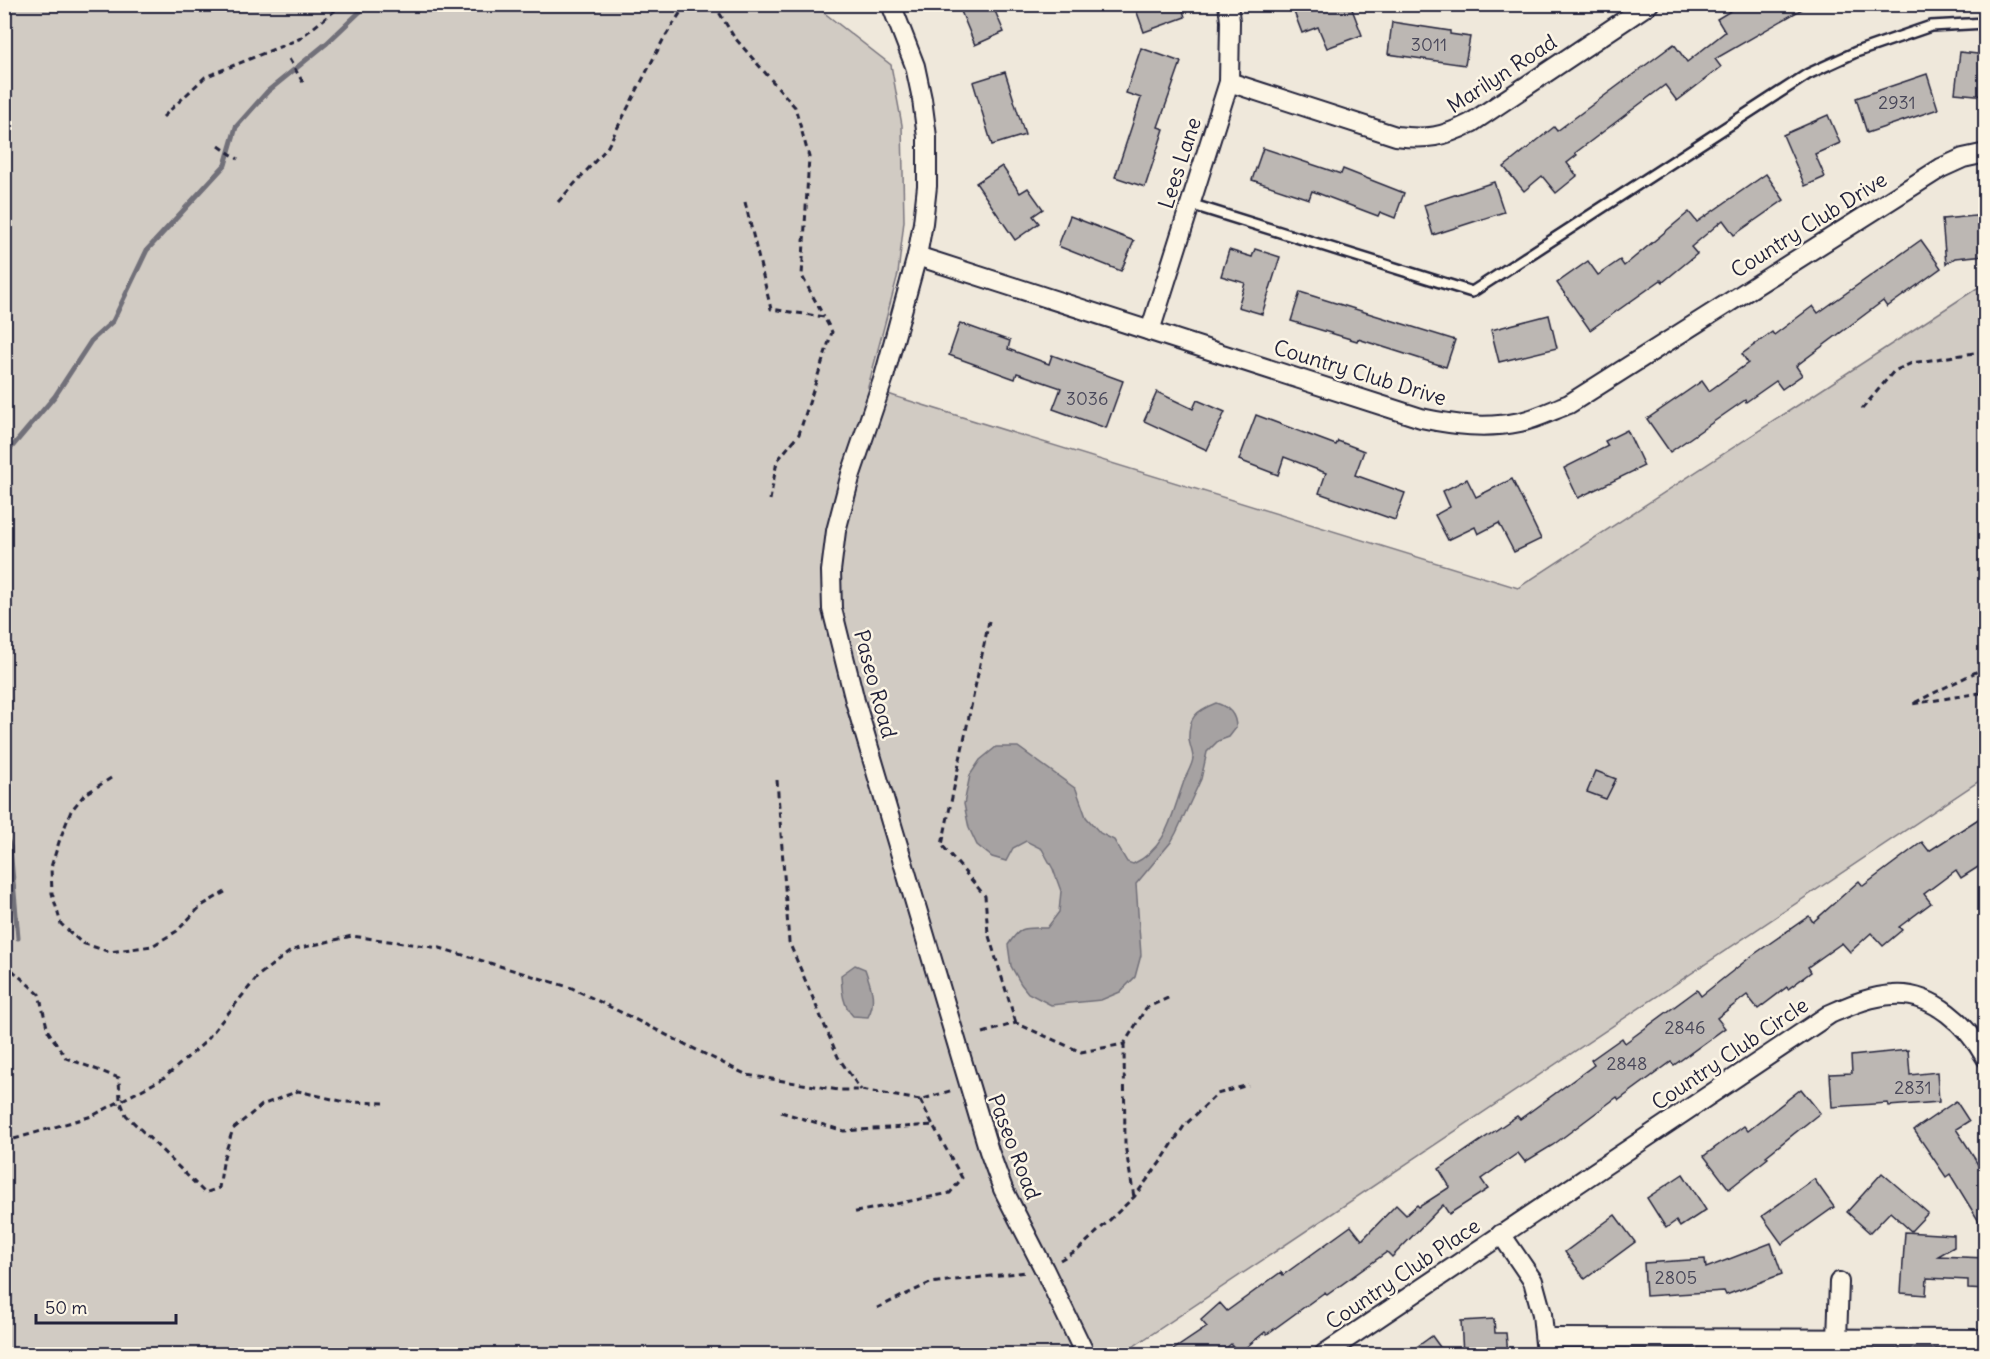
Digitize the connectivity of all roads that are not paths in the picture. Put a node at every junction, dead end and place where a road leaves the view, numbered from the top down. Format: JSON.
{"nodes":[{"id":1,"x":891,"y":4,"type":"edge"},
{"id":2,"x":1228,"y":4,"type":"edge"},
{"id":3,"x":1645,"y":6,"type":"edge"},
{"id":4,"x":1986,"y":23,"type":"edge"},
{"id":5,"x":1229,"y":81,"type":"junction"},
{"id":6,"x":1986,"y":153,"type":"edge"},
{"id":7,"x":1190,"y":204,"type":"junction"},
{"id":8,"x":917,"y":256,"type":"junction"},
{"id":9,"x":1150,"y":331,"type":"junction"},
{"id":10,"x":1986,"y":1058,"type":"edge"},
{"id":11,"x":1501,"y":1234,"type":"junction"},
{"id":12,"x":1839,"y":1282,"type":"dead end"},
{"id":13,"x":1837,"y":1339,"type":"junction"},
{"id":14,"x":1986,"y":1339,"type":"edge"},
{"id":15,"x":1546,"y":1346,"type":"edge"},
{"id":16,"x":1085,"y":1354,"type":"edge"},
{"id":17,"x":1324,"y":1354,"type":"edge"}],
"edges":[{"from":1,"to":8,"type":"street","name":"Paseo Road"},
{"from":2,"to":5,"type":"street","name":"Lees Lane"},
{"from":3,"to":5,"type":"street","name":"Marilyn Road"},
{"from":4,"to":7,"type":"lane"},
{"from":5,"to":7,"type":"street","name":"Lees Lane"},
{"from":6,"to":9,"type":"street","name":"Country Club Drive"},
{"from":7,"to":9,"type":"street","name":"Lees Lane"},
{"from":8,"to":9,"type":"street","name":"Country Club Drive"},
{"from":8,"to":16,"type":"street","name":"Paseo Road"},
{"from":10,"to":11,"type":"street","name":"Country Club Circle"},
{"from":11,"to":15,"type":"street","name":"Country Club Place"},
{"from":11,"to":17,"type":"street","name":"Country Club Place"},
{"from":12,"to":13,"type":"street"},
{"from":13,"to":14,"type":"street"},
{"from":13,"to":15,"type":"street"}]}
